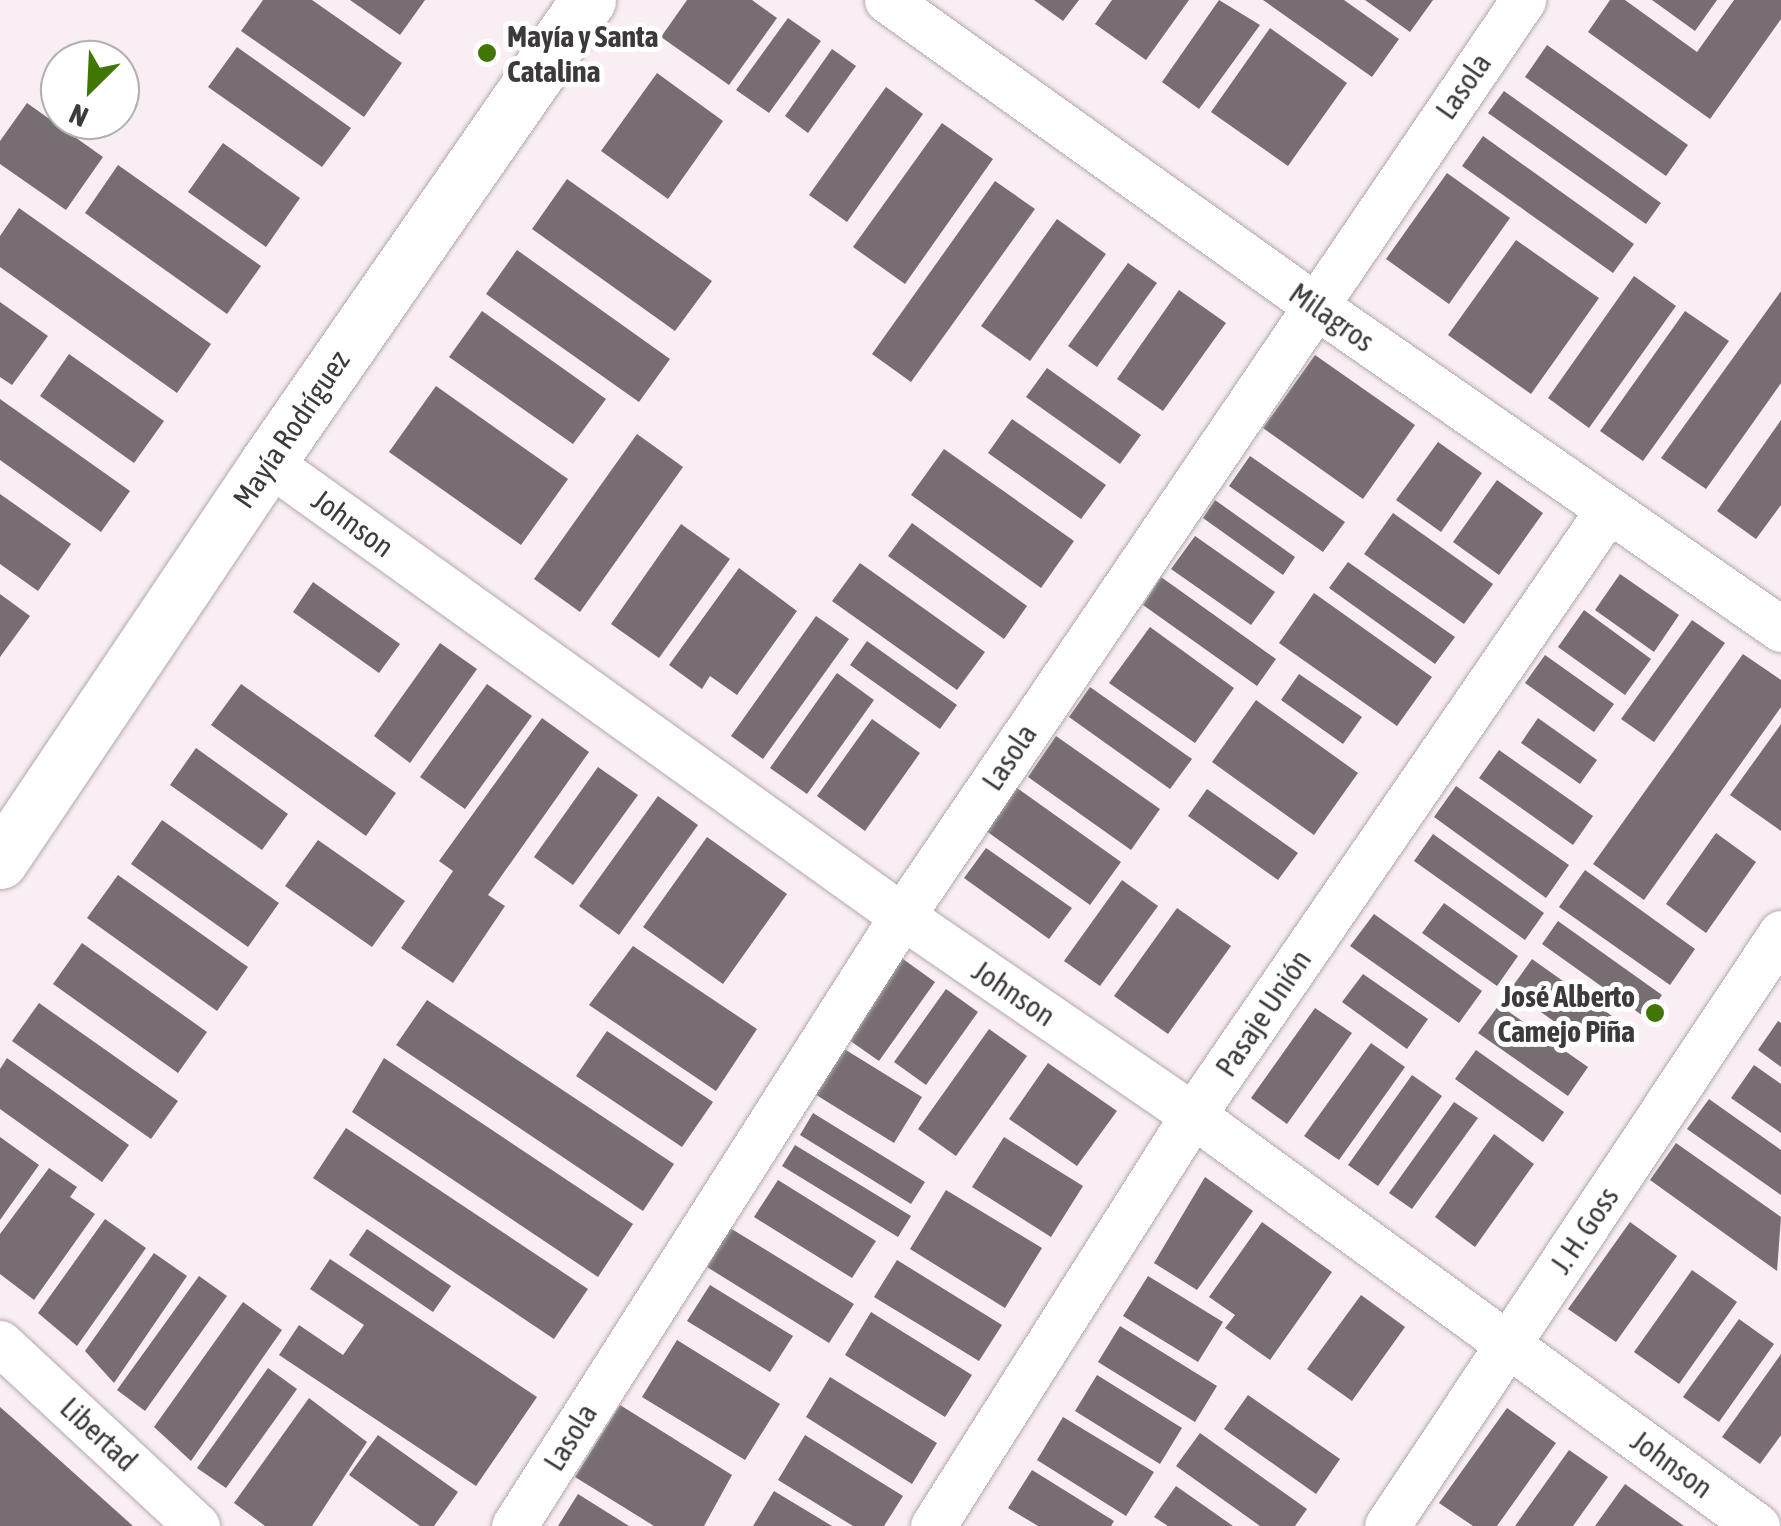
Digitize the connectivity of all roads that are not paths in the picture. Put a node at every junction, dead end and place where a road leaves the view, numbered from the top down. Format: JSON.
{"nodes":[{"id":1,"x":588,"y":0,"type":"edge"},
{"id":2,"x":887,"y":0,"type":"edge"},
{"id":3,"x":1523,"y":0,"type":"edge"},
{"id":4,"x":1313,"y":304,"type":"junction"},
{"id":5,"x":268,"y":462,"type":"junction"},
{"id":6,"x":1608,"y":510,"type":"junction"},
{"id":7,"x":1781,"y":629,"type":"edge"},
{"id":8,"x":0,"y":861,"type":"edge"},
{"id":9,"x":902,"y":916,"type":"junction"},
{"id":10,"x":1781,"y":934,"type":"edge"},
{"id":11,"x":1193,"y":1115,"type":"junction"},
{"id":12,"x":0,"y":1343,"type":"edge"},
{"id":13,"x":1507,"y":1346,"type":"junction"},
{"id":14,"x":197,"y":1526,"type":"edge"},
{"id":15,"x":514,"y":1526,"type":"edge"},
{"id":16,"x":932,"y":1526,"type":"edge"},
{"id":17,"x":1387,"y":1526,"type":"edge"},
{"id":18,"x":1757,"y":1526,"type":"edge"}],
"edges":[{"from":1,"to":5,"type":"main road","name":"Mayía Rodríguez"},
{"from":2,"to":4,"type":"street","name":"Milagros"},
{"from":3,"to":4,"type":"street","name":"Lasola"},
{"from":4,"to":6,"type":"street","name":"Milagros"},
{"from":4,"to":9,"type":"street","name":"Lasola"},
{"from":5,"to":8,"type":"main road","name":"Mayía Rodríguez"},
{"from":5,"to":9,"type":"street","name":"Johnson"},
{"from":6,"to":7,"type":"street","name":"Milagros"},
{"from":6,"to":11,"type":"street","name":"Pasaje Unión"},
{"from":9,"to":11,"type":"street","name":"Johnson"},
{"from":9,"to":15,"type":"street","name":"Lasola"},
{"from":10,"to":13,"type":"street","name":"J. H. Goss"},
{"from":11,"to":13,"type":"street","name":"Johnson"},
{"from":11,"to":16,"type":"street","name":"Pasaje Unión"},
{"from":12,"to":14,"type":"street","name":"Libertad"},
{"from":13,"to":17,"type":"street","name":"J. H. Goss"},
{"from":13,"to":18,"type":"street","name":"Johnson"}]}
